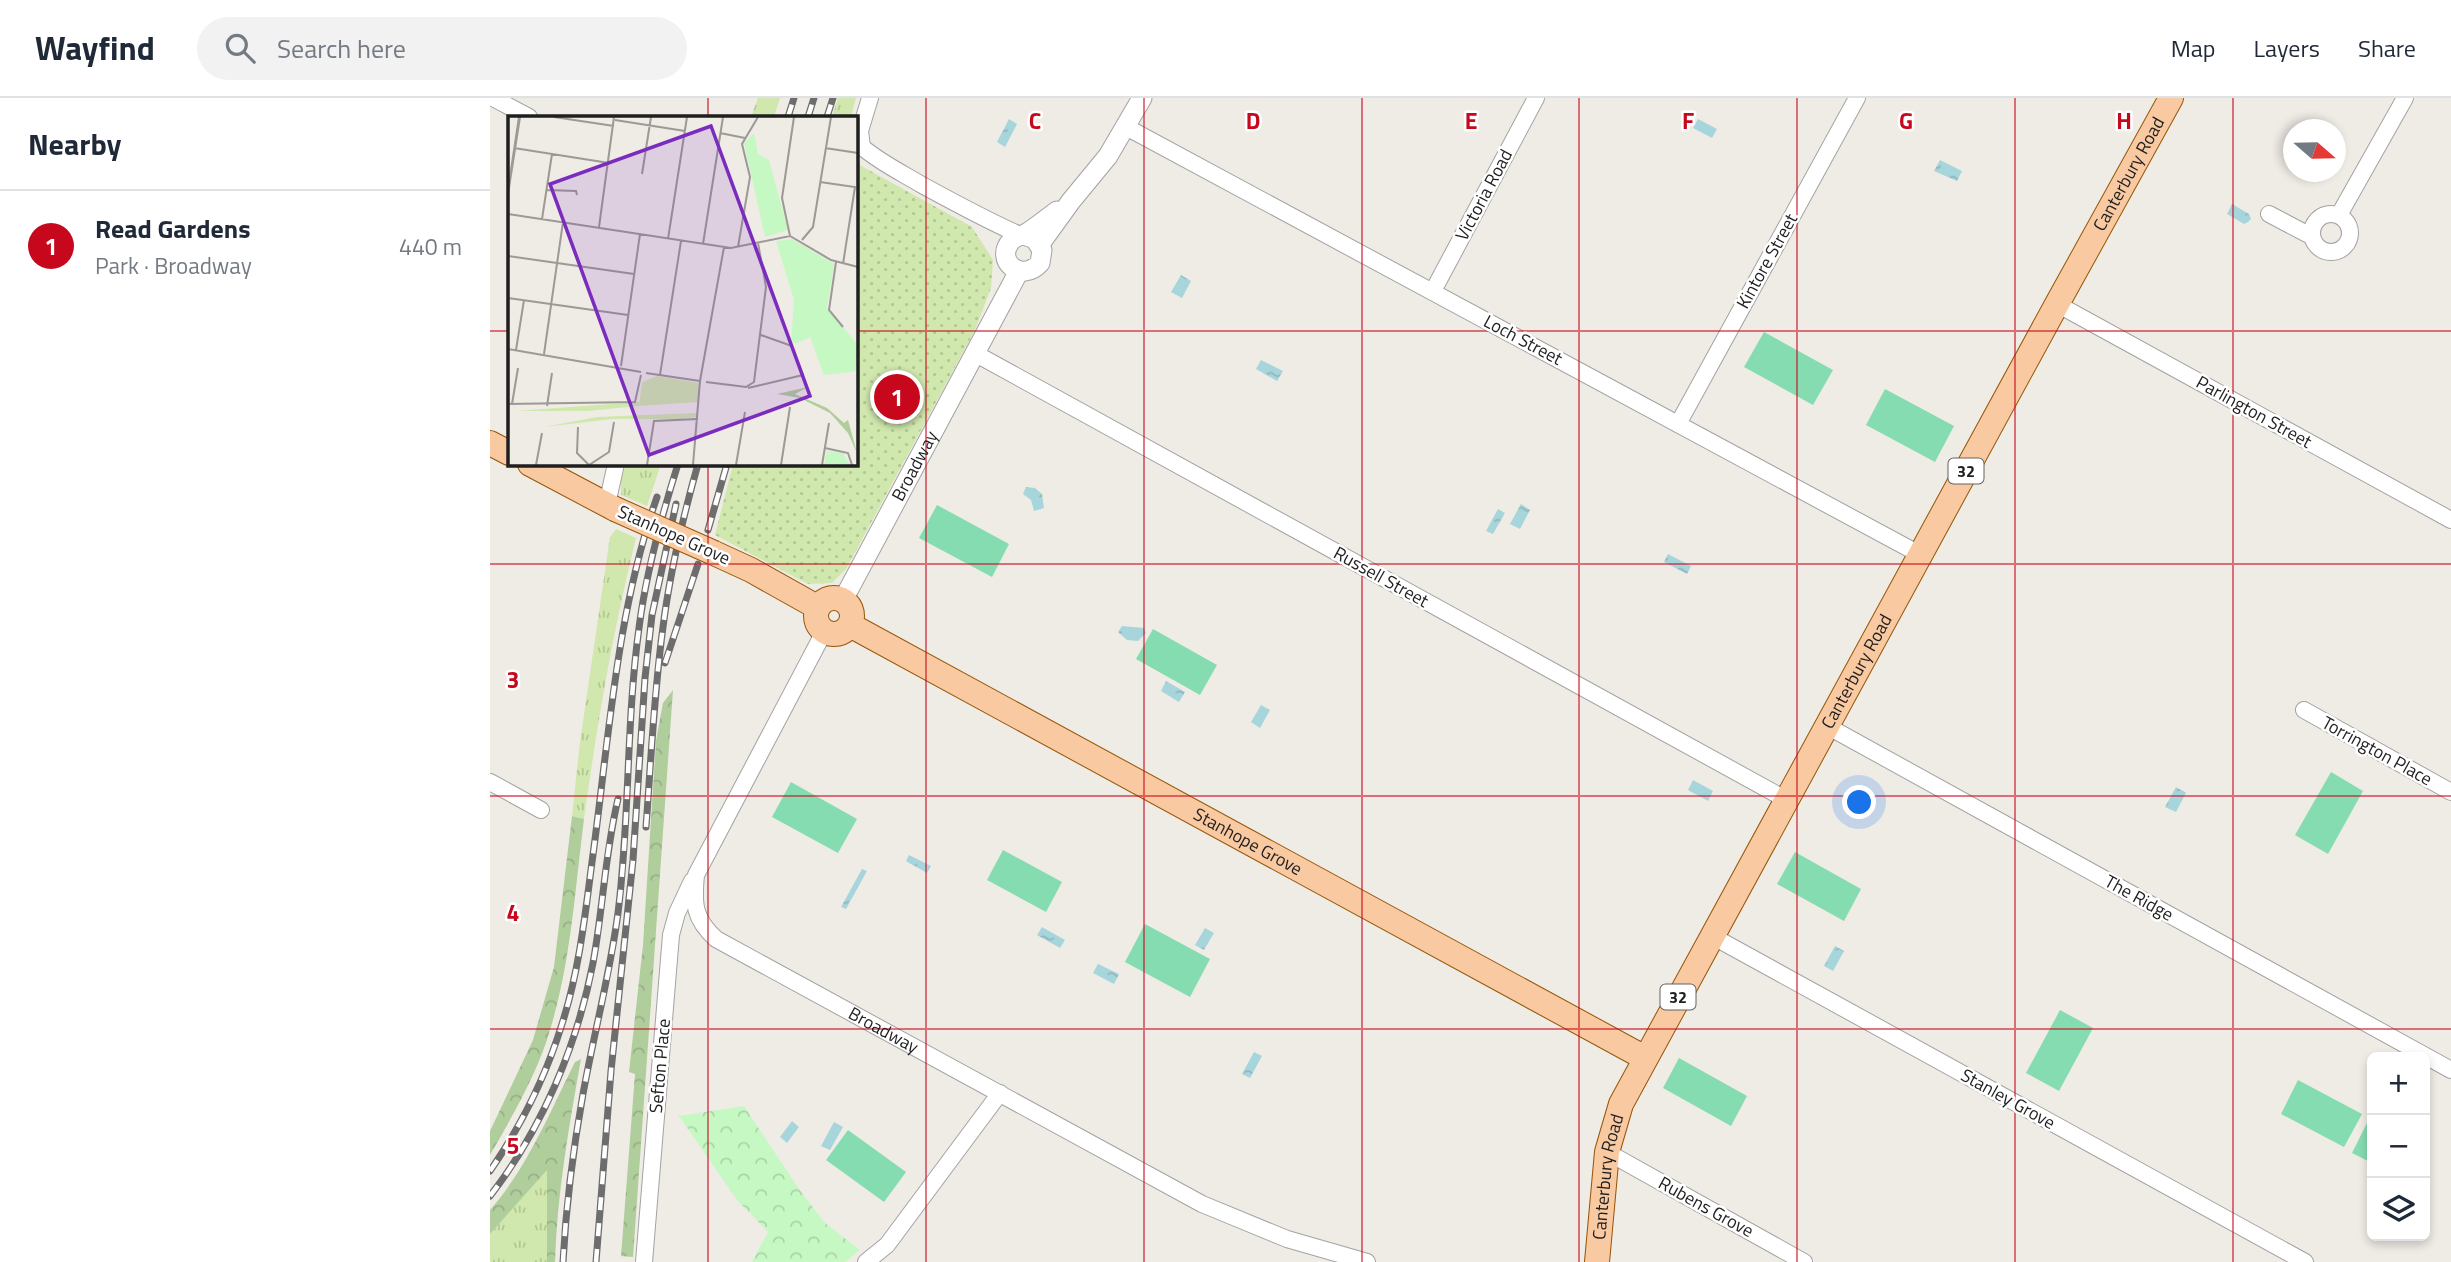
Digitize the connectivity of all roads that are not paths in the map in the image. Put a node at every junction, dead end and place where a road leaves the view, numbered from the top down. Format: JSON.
{"nodes":[{"id":1,"x":493,"y":98,"type":"edge"},
{"id":2,"x":870,"y":98,"type":"edge"},
{"id":3,"x":1142,"y":98,"type":"edge"},
{"id":4,"x":1536,"y":98,"type":"edge"},
{"id":5,"x":1857,"y":98,"type":"edge"},
{"id":6,"x":2171,"y":98,"type":"edge"},
{"id":7,"x":2405,"y":98,"type":"edge"},
{"id":8,"x":526,"y":116,"type":"edge"},
{"id":9,"x":1126,"y":127,"type":"junction"},
{"id":10,"x":2269,"y":214,"type":"dead end"},
{"id":11,"x":2339,"y":215,"type":"junction"},
{"id":12,"x":984,"y":219,"type":"junction"},
{"id":13,"x":2312,"y":234,"type":"junction"},
{"id":14,"x":1028,"y":238,"type":"junction"},
{"id":15,"x":1011,"y":261,"type":"junction"},
{"id":16,"x":1433,"y":291,"type":"junction"},
{"id":17,"x":2057,"y":304,"type":"junction"},
{"id":18,"x":976,"y":354,"type":"junction"},
{"id":19,"x":1678,"y":424,"type":"junction"},
{"id":20,"x":490,"y":443,"type":"edge"},
{"id":21,"x":508,"y":452,"type":"edge"},
{"id":22,"x":534,"y":466,"type":"edge"},
{"id":23,"x":616,"y":466,"type":"edge"},
{"id":24,"x":611,"y":507,"type":"junction"},
{"id":25,"x":2451,"y":518,"type":"edge"},
{"id":26,"x":1920,"y":555,"type":"junction"},
{"id":27,"x":843,"y":600,"type":"junction"},
{"id":28,"x":817,"y":607,"type":"junction"},
{"id":29,"x":849,"y":625,"type":"junction"},
{"id":30,"x":824,"y":632,"type":"junction"},
{"id":31,"x":2304,"y":710,"type":"dead end"},
{"id":32,"x":1827,"y":726,"type":"junction"},
{"id":33,"x":490,"y":782,"type":"edge"},
{"id":34,"x":2451,"y":792,"type":"edge"},
{"id":35,"x":1787,"y":800,"type":"junction"},
{"id":36,"x":541,"y":810,"type":"dead end"},
{"id":37,"x":696,"y":875,"type":"junction"},
{"id":38,"x":1712,"y":936,"type":"junction"},
{"id":39,"x":1645,"y":1058,"type":"junction"},
{"id":40,"x":2451,"y":1070,"type":"edge"},
{"id":41,"x":1000,"y":1093,"type":"junction"},
{"id":42,"x":1607,"y":1152,"type":"junction"},
{"id":43,"x":644,"y":1262,"type":"edge"},
{"id":44,"x":866,"y":1262,"type":"edge"},
{"id":45,"x":1367,"y":1262,"type":"edge"},
{"id":46,"x":1597,"y":1262,"type":"edge"},
{"id":47,"x":1804,"y":1262,"type":"edge"},
{"id":48,"x":2305,"y":1262,"type":"edge"}],
"edges":[{"from":1,"to":8,"type":"street"},
{"from":2,"to":12,"type":"street"},
{"from":3,"to":9,"type":"street","name":"Broadway"},
{"from":4,"to":16,"type":"street","name":"Victoria Road"},
{"from":5,"to":19,"type":"street","name":"Kintore Street"},
{"from":6,"to":17,"type":"main road","name":"Canterbury Road","number":"32"},
{"from":7,"to":11,"type":"street"},
{"from":9,"to":14,"type":"street","name":"Broadway"},
{"from":9,"to":16,"type":"street","name":"Loch Street"},
{"from":10,"to":13,"type":"street"},
{"from":11,"to":13,"type":"street"},
{"from":11,"to":13,"type":"street"},
{"from":12,"to":14,"type":"street"},
{"from":12,"to":15,"type":"street"},
{"from":14,"to":15,"type":"street","name":"Broadway"},
{"from":14,"to":15,"type":"street","name":"Broadway"},
{"from":15,"to":18,"type":"street","name":"Broadway"},
{"from":16,"to":19,"type":"street","name":"Loch Street"},
{"from":17,"to":25,"type":"street","name":"Parlington Street"},
{"from":17,"to":26,"type":"main road","name":"Canterbury Road","number":"32"},
{"from":18,"to":27,"type":"street","name":"Broadway"},
{"from":18,"to":35,"type":"street","name":"Russell Street"},
{"from":19,"to":26,"type":"street","name":"Loch Street"},
{"from":20,"to":21,"type":"main road"},
{"from":22,"to":24,"type":"main road","name":"Stanhope Grove"},
{"from":23,"to":24,"type":"street"},
{"from":24,"to":28,"type":"main road","name":"Stanhope Grove","bridge":true},
{"from":26,"to":32,"type":"main road","name":"Canterbury Road","number":"32"},
{"from":27,"to":28,"type":"main road"},
{"from":27,"to":29,"type":"main road"},
{"from":28,"to":30,"type":"main road"},
{"from":29,"to":30,"type":"main road"},
{"from":29,"to":39,"type":"main road","name":"Stanhope Grove"},
{"from":30,"to":37,"type":"street","name":"Broadway"},
{"from":31,"to":34,"type":"street","name":"Torrington Place"},
{"from":32,"to":35,"type":"main road","name":"Canterbury Road","number":"32"},
{"from":32,"to":40,"type":"street","name":"The Ridge"},
{"from":33,"to":36,"type":"street"},
{"from":35,"to":38,"type":"main road","name":"Canterbury Road","number":"32"},
{"from":37,"to":41,"type":"street","name":"Broadway"},
{"from":37,"to":43,"type":"street","name":"Sefton Place"},
{"from":38,"to":39,"type":"main road","name":"Canterbury Road","number":"32"},
{"from":38,"to":48,"type":"street","name":"Stanley Grove"},
{"from":39,"to":42,"type":"main road","name":"Canterbury Road","number":"32"},
{"from":41,"to":44,"type":"street"},
{"from":41,"to":45,"type":"street","name":"Broadway"},
{"from":42,"to":46,"type":"main road","name":"Canterbury Road","number":"32"},
{"from":42,"to":47,"type":"street","name":"Rubens Grove"}]}
